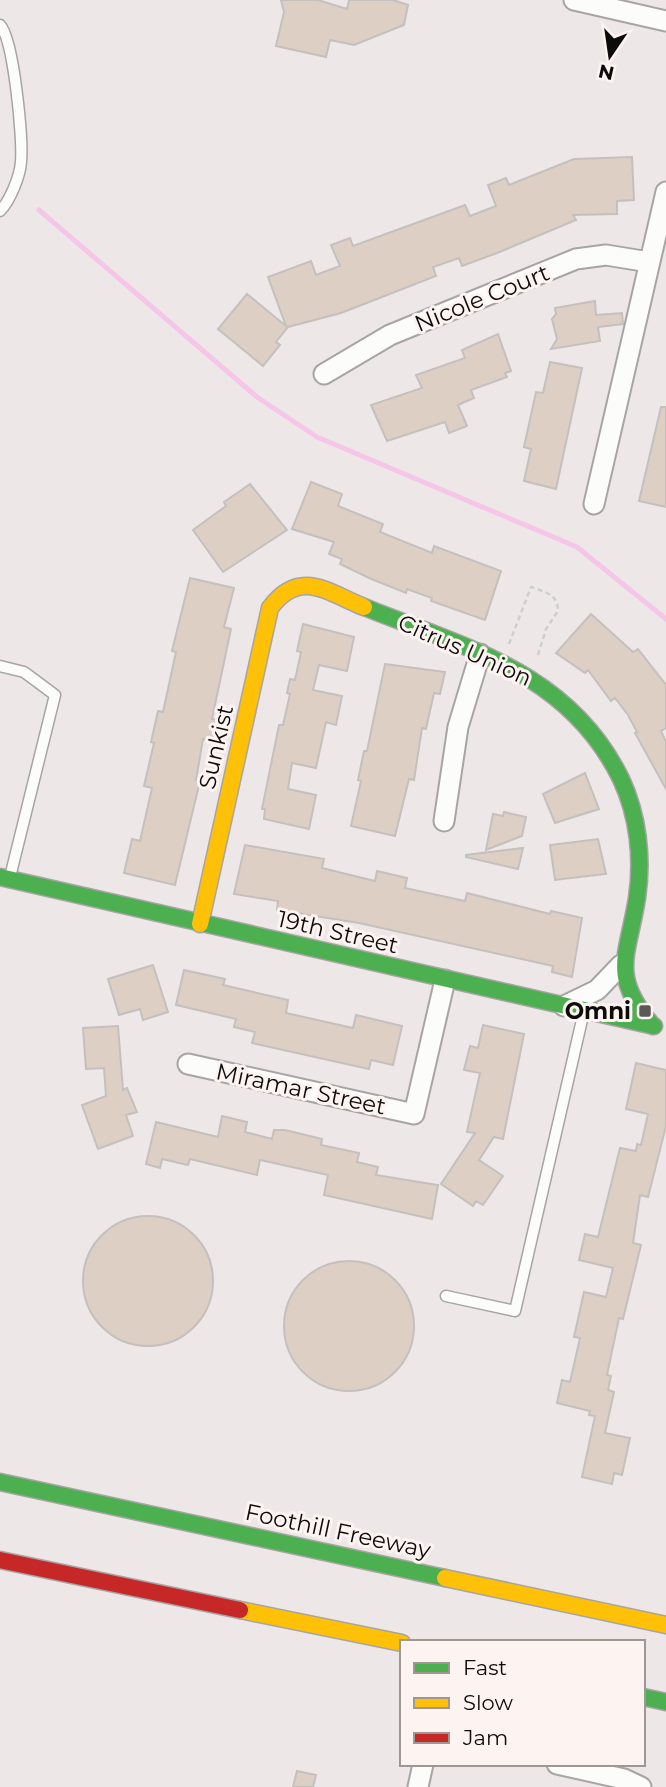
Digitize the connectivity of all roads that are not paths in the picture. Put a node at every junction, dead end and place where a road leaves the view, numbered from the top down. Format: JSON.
{"nodes":[{"id":1,"x":574,"y":0,"type":"edge"},
{"id":2,"x":666,"y":21,"type":"edge"},
{"id":3,"x":0,"y":25,"type":"edge"},
{"id":4,"x":666,"y":192,"type":"edge"},
{"id":5,"x":0,"y":211,"type":"edge"},
{"id":6,"x":649,"y":262,"type":"junction"},
{"id":7,"x":324,"y":374,"type":"dead end"},
{"id":8,"x":594,"y":503,"type":"dead end"},
{"id":9,"x":289,"y":587,"type":"joint"},
{"id":10,"x":480,"y":654,"type":"junction"},
{"id":11,"x":0,"y":666,"type":"edge"},
{"id":12,"x":444,"y":821,"type":"dead end"},
{"id":13,"x":5,"y":878,"type":"edge"},
{"id":14,"x":200,"y":924,"type":"junction"},
{"id":15,"x":621,"y":965,"type":"junction"},
{"id":16,"x":444,"y":980,"type":"junction"},
{"id":17,"x":564,"y":1006,"type":"junction"},
{"id":18,"x":585,"y":1010,"type":"junction"},
{"id":19,"x":659,"y":1027,"type":"edge"},
{"id":20,"x":188,"y":1064,"type":"dead end"},
{"id":21,"x":446,"y":1297,"type":"dead end"},
{"id":22,"x":0,"y":1482,"type":"edge"},
{"id":23,"x":0,"y":1560,"type":"edge"},
{"id":24,"x":666,"y":1625,"type":"edge"},
{"id":25,"x":400,"y":1643,"type":"edge"},
{"id":26,"x":645,"y":1697,"type":"edge"},
{"id":27,"x":666,"y":1702,"type":"edge"},
{"id":28,"x":423,"y":1766,"type":"edge"},
{"id":29,"x":566,"y":1766,"type":"edge"},
{"id":30,"x":418,"y":1787,"type":"edge"},
{"id":31,"x":641,"y":1787,"type":"edge"}],
"edges":[{"from":1,"to":2,"type":"street"},
{"from":3,"to":5,"type":"lane"},
{"from":4,"to":6,"type":"street"},
{"from":6,"to":7,"type":"street","name":"Nicole Court"},
{"from":6,"to":8,"type":"street"},
{"from":9,"to":10,"type":"main road","name":"Citrus Union"},
{"from":9,"to":14,"type":"main road","name":"Sunkist"},
{"from":10,"to":12,"type":"street"},
{"from":10,"to":15,"type":"main road","name":"Citrus Union"},
{"from":11,"to":13,"type":"lane"},
{"from":13,"to":14,"type":"main road","name":"19th Street"},
{"from":14,"to":16,"type":"main road","name":"19th Street"},
{"from":15,"to":17,"type":"street"},
{"from":15,"to":19,"type":"main road"},
{"from":16,"to":17,"type":"main road","name":"19th Street"},
{"from":16,"to":20,"type":"street","name":"Miramar Street"},
{"from":17,"to":18,"type":"main road","name":"19th Street"},
{"from":18,"to":19,"type":"main road","name":"19th Street"},
{"from":18,"to":21,"type":"lane"},
{"from":22,"to":24,"type":"main road","name":"Foothill Freeway"},
{"from":23,"to":25,"type":"main road"},
{"from":26,"to":27,"type":"main road"},
{"from":28,"to":30,"type":"street"},
{"from":29,"to":31,"type":"street"}]}
